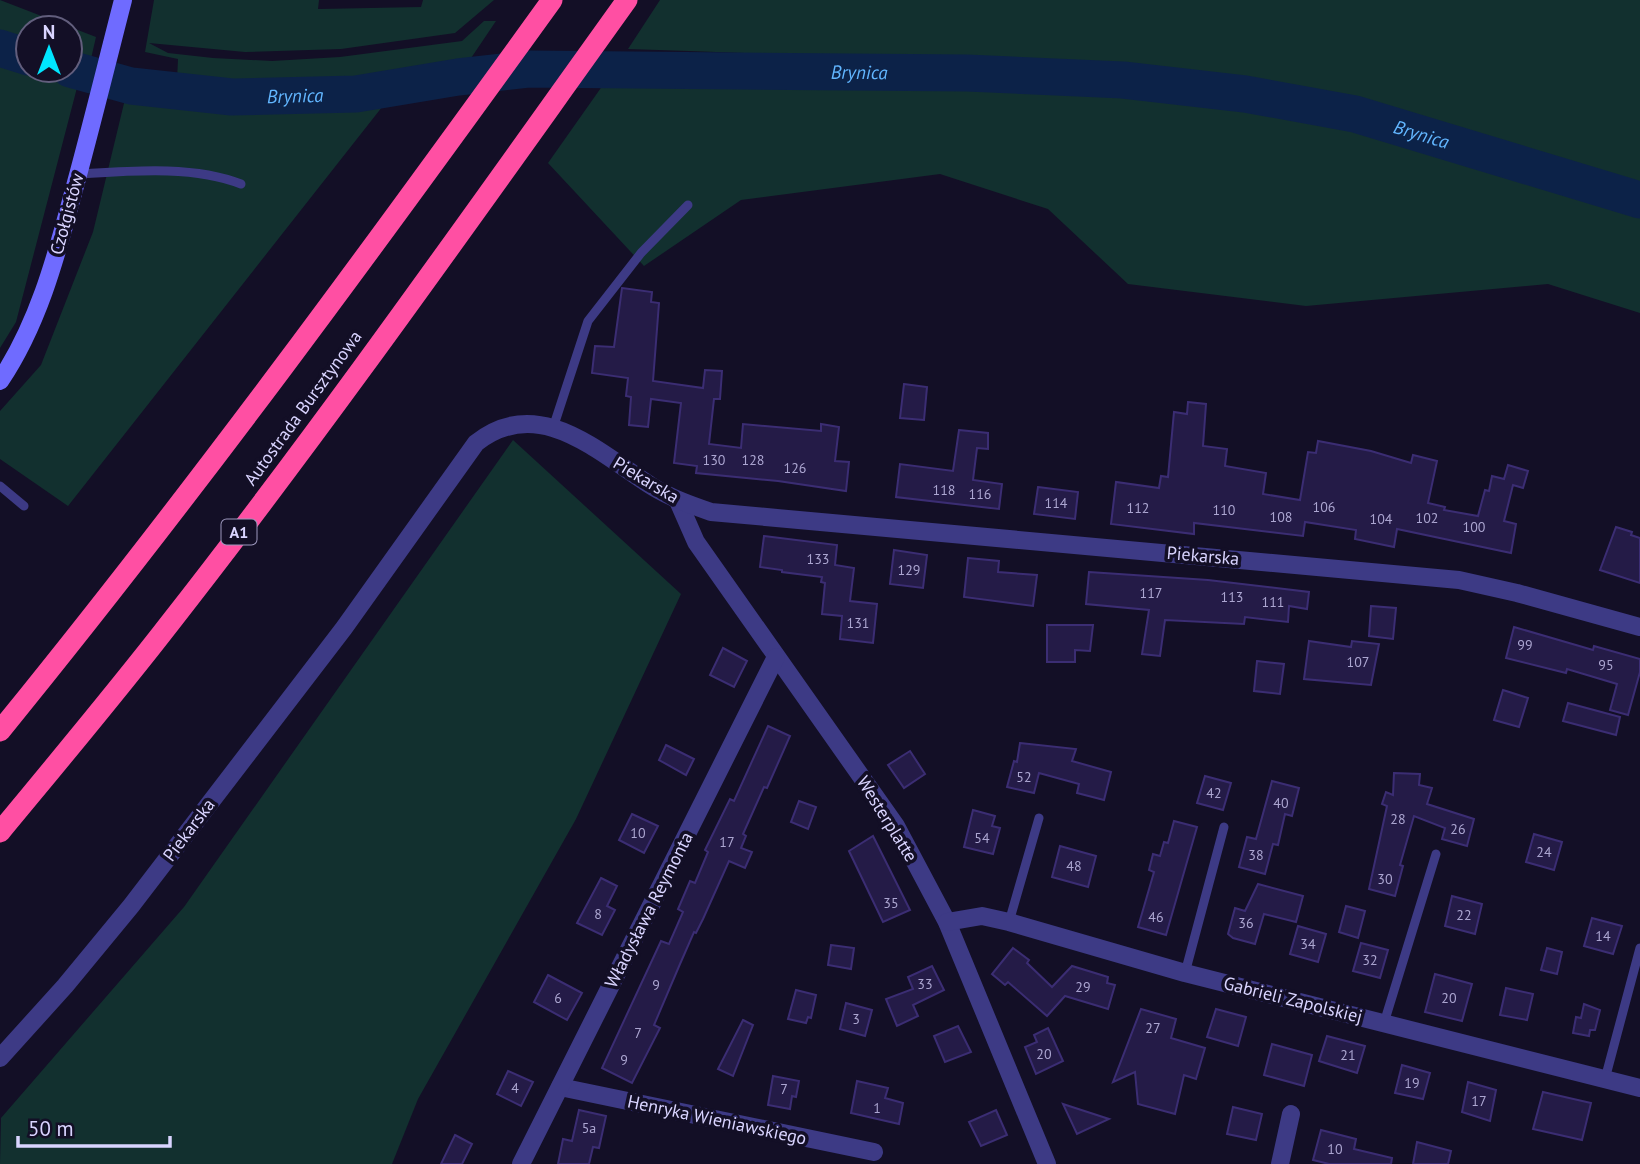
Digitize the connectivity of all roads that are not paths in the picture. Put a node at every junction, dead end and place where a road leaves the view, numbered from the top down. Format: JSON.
{"nodes":[{"id":1,"x":123,"y":0,"type":"edge"},
{"id":2,"x":552,"y":0,"type":"edge"},
{"id":3,"x":627,"y":0,"type":"edge"},
{"id":4,"x":79,"y":174,"type":"junction"},
{"id":5,"x":241,"y":184,"type":"dead end"},
{"id":6,"x":688,"y":205,"type":"dead end"},
{"id":7,"x":0,"y":381,"type":"edge"},
{"id":8,"x":553,"y":428,"type":"junction"},
{"id":9,"x":0,"y":486,"type":"edge"},
{"id":10,"x":678,"y":501,"type":"junction"},
{"id":11,"x":24,"y":506,"type":"dead end"},
{"id":12,"x":1640,"y":626,"type":"edge"},
{"id":13,"x":776,"y":657,"type":"junction"},
{"id":14,"x":0,"y":731,"type":"edge"},
{"id":15,"x":1039,"y":818,"type":"dead end"},
{"id":16,"x":1224,"y":827,"type":"dead end"},
{"id":17,"x":0,"y":832,"type":"edge"},
{"id":18,"x":1436,"y":854,"type":"dead end"},
{"id":19,"x":947,"y":922,"type":"junction"},
{"id":20,"x":1009,"y":922,"type":"junction"},
{"id":21,"x":1640,"y":948,"type":"edge"},
{"id":22,"x":1185,"y":973,"type":"junction"},
{"id":23,"x":1384,"y":1023,"type":"junction"},
{"id":24,"x":0,"y":1058,"type":"edge"},
{"id":25,"x":1605,"y":1079,"type":"junction"},
{"id":26,"x":560,"y":1087,"type":"junction"},
{"id":27,"x":1640,"y":1088,"type":"edge"},
{"id":28,"x":1291,"y":1114,"type":"dead end"},
{"id":29,"x":874,"y":1152,"type":"dead end"},
{"id":30,"x":521,"y":1164,"type":"edge"},
{"id":31,"x":1047,"y":1164,"type":"edge"},
{"id":32,"x":1280,"y":1164,"type":"edge"}],
"edges":[{"from":1,"to":4,"type":"street","name":"Czołgistów"},
{"from":2,"to":14,"type":"highway"},
{"from":3,"to":17,"type":"highway","name":"Autostrada Bursztynowa","number":"A1"},
{"from":4,"to":5,"type":"lane"},
{"from":4,"to":7,"type":"street","name":"Czołgistów"},
{"from":6,"to":8,"type":"lane"},
{"from":8,"to":10,"type":"street","name":"Piekarska"},
{"from":8,"to":24,"type":"street","name":"Piekarska"},
{"from":9,"to":11,"type":"lane"},
{"from":10,"to":12,"type":"street","name":"Piekarska"},
{"from":10,"to":13,"type":"street","name":"Westerplatte"},
{"from":13,"to":19,"type":"street","name":"Westerplatte"},
{"from":13,"to":26,"type":"street","name":"Władysława Reymonta"},
{"from":15,"to":20,"type":"lane"},
{"from":16,"to":22,"type":"lane"},
{"from":18,"to":23,"type":"lane"},
{"from":19,"to":20,"type":"street","name":"Gabrieli Zapolskiej"},
{"from":19,"to":31,"type":"street","name":"Westerplatte"},
{"from":20,"to":22,"type":"street","name":"Gabrieli Zapolskiej"},
{"from":21,"to":25,"type":"lane"},
{"from":22,"to":23,"type":"street","name":"Gabrieli Zapolskiej"},
{"from":23,"to":25,"type":"street","name":"Gabrieli Zapolskiej"},
{"from":25,"to":27,"type":"street","name":"Gabrieli Zapolskiej"},
{"from":26,"to":29,"type":"street","name":"Henryka Wieniawskiego"},
{"from":26,"to":30,"type":"street","name":"Władysława Reymonta"},
{"from":28,"to":32,"type":"street"}]}
